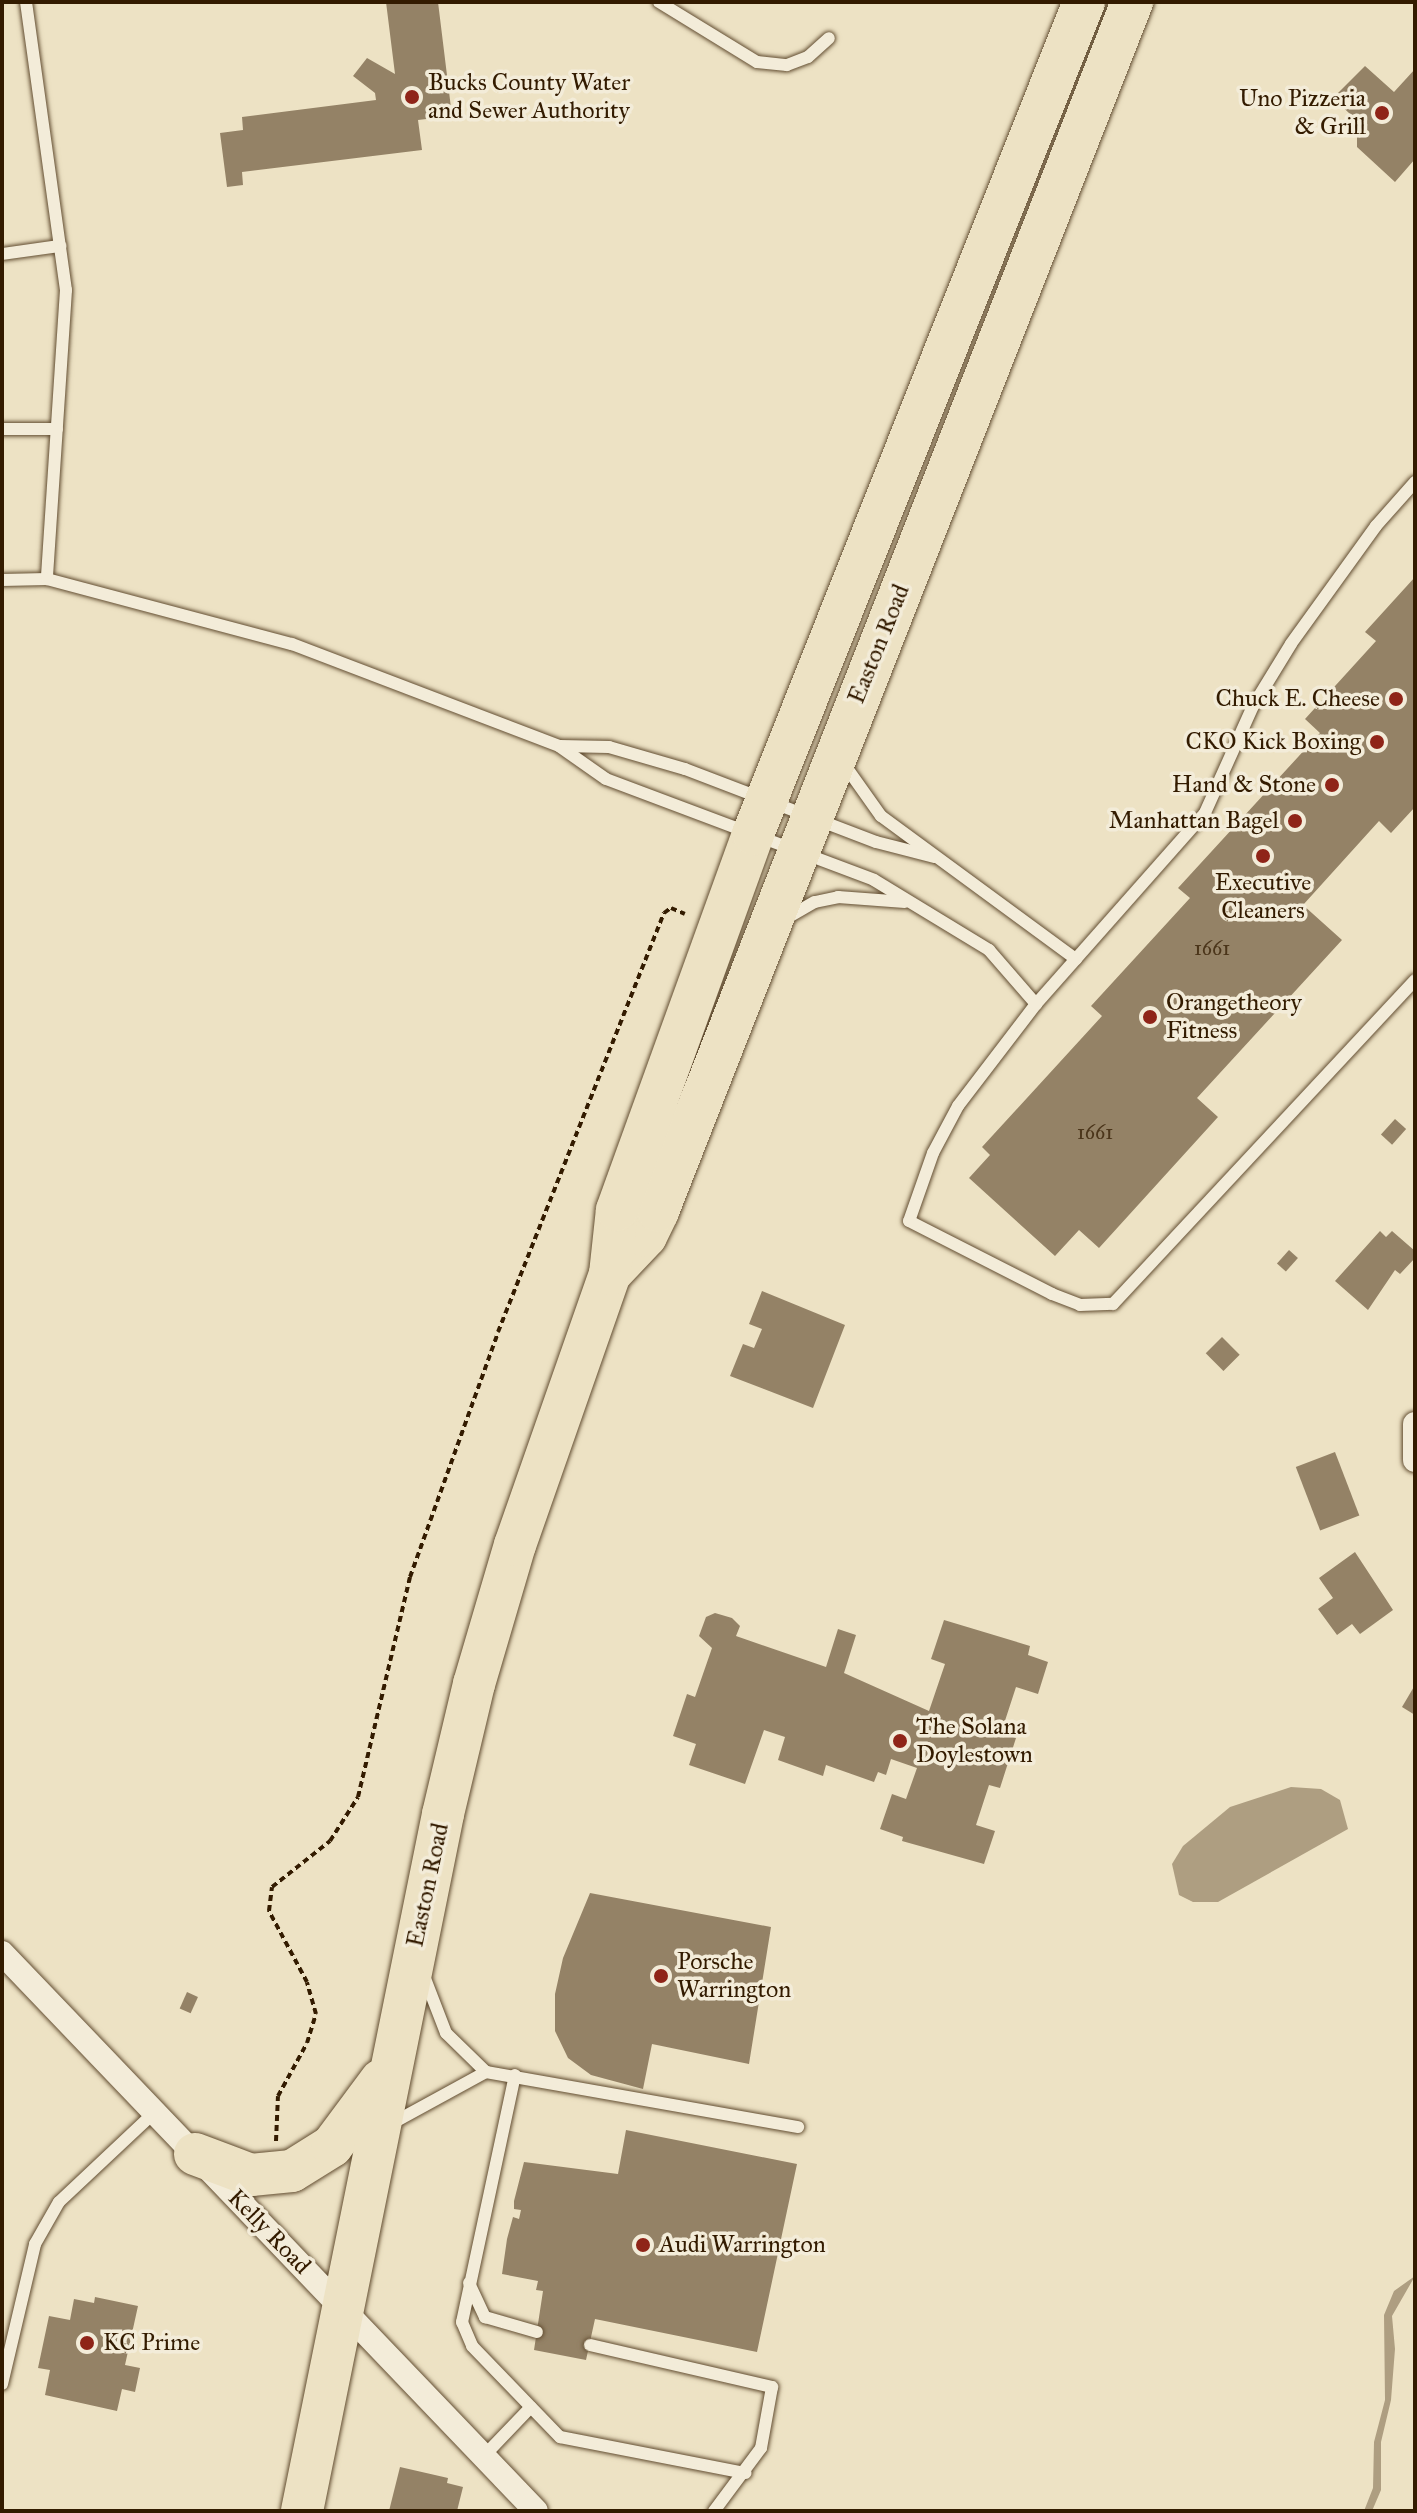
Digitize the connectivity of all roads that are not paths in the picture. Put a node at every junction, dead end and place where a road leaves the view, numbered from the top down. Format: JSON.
{"nodes":[{"id":1,"x":26,"y":2,"type":"edge"},
{"id":2,"x":659,"y":2,"type":"edge"},
{"id":3,"x":1084,"y":2,"type":"edge"},
{"id":4,"x":1132,"y":2,"type":"edge"},
{"id":5,"x":829,"y":38,"type":"dead end"},
{"id":6,"x":60,"y":246,"type":"junction"},
{"id":7,"x":2,"y":254,"type":"edge"},
{"id":8,"x":2,"y":429,"type":"edge"},
{"id":9,"x":57,"y":429,"type":"junction"},
{"id":10,"x":1415,"y":482,"type":"edge"},
{"id":11,"x":47,"y":579,"type":"junction"},
{"id":12,"x":2,"y":580,"type":"edge"},
{"id":13,"x":559,"y":746,"type":"junction"},
{"id":14,"x":836,"y":753,"type":"junction"},
{"id":15,"x":760,"y":818,"type":"junction"},
{"id":16,"x":804,"y":834,"type":"junction"},
{"id":17,"x":935,"y":857,"type":"junction"},
{"id":18,"x":910,"y":903,"type":"junction"},
{"id":19,"x":761,"y":944,"type":"junction"},
{"id":20,"x":1076,"y":959,"type":"junction"},
{"id":21,"x":1415,"y":980,"type":"edge"},
{"id":22,"x":1036,"y":1004,"type":"junction"},
{"id":23,"x":610,"y":1274,"type":"junction"},
{"id":24,"x":1415,"y":1424,"type":"edge"},
{"id":25,"x":1415,"y":1460,"type":"edge"},
{"id":26,"x":415,"y":1952,"type":"junction"},
{"id":27,"x":2,"y":1953,"type":"edge"},
{"id":28,"x":393,"y":2058,"type":"junction"},
{"id":29,"x":486,"y":2072,"type":"junction"},
{"id":30,"x":515,"y":2075,"type":"junction"},
{"id":31,"x":155,"y":2112,"type":"junction"},
{"id":32,"x":798,"y":2127,"type":"dead end"},
{"id":33,"x":379,"y":2130,"type":"junction"},
{"id":34,"x":195,"y":2154,"type":"junction"},
{"id":35,"x":469,"y":2283,"type":"junction"},
{"id":36,"x":342,"y":2309,"type":"junction"},
{"id":37,"x":537,"y":2332,"type":"dead end"},
{"id":38,"x":590,"y":2345,"type":"dead end"},
{"id":39,"x":2,"y":2384,"type":"edge"},
{"id":40,"x":531,"y":2407,"type":"junction"},
{"id":41,"x":483,"y":2457,"type":"junction"},
{"id":42,"x":746,"y":2473,"type":"junction"},
{"id":43,"x":302,"y":2511,"type":"edge"},
{"id":44,"x":536,"y":2511,"type":"edge"},
{"id":45,"x":714,"y":2511,"type":"edge"}],
"edges":[{"from":1,"to":6,"type":"lane"},
{"from":2,"to":5,"type":"lane"},
{"from":3,"to":15,"type":"highway","name":"Easton Road"},
{"from":4,"to":14,"type":"highway","name":"Easton Road"},
{"from":6,"to":7,"type":"lane"},
{"from":6,"to":9,"type":"lane"},
{"from":8,"to":9,"type":"lane"},
{"from":9,"to":11,"type":"lane"},
{"from":10,"to":20,"type":"lane"},
{"from":11,"to":12,"type":"lane"},
{"from":11,"to":13,"type":"lane"},
{"from":13,"to":15,"type":"lane"},
{"from":13,"to":15,"type":"lane"},
{"from":14,"to":16,"type":"highway","name":"Easton Road"},
{"from":14,"to":17,"type":"lane"},
{"from":15,"to":16,"type":"lane"},
{"from":15,"to":16,"type":"lane"},
{"from":15,"to":23,"type":"highway","name":"Easton Road"},
{"from":16,"to":17,"type":"lane"},
{"from":16,"to":18,"type":"lane"},
{"from":16,"to":19,"type":"highway","name":"Easton Road"},
{"from":17,"to":20,"type":"lane"},
{"from":18,"to":19,"type":"lane"},
{"from":18,"to":22,"type":"lane"},
{"from":19,"to":23,"type":"highway","name":"Easton Road"},
{"from":20,"to":22,"type":"lane"},
{"from":21,"to":22,"type":"lane"},
{"from":23,"to":26,"type":"highway","name":"Easton Road"},
{"from":24,"to":25,"type":"street"},
{"from":26,"to":28,"type":"highway","name":"Easton Road"},
{"from":26,"to":29,"type":"lane"},
{"from":27,"to":31,"type":"street","name":"Kelly Road"},
{"from":28,"to":33,"type":"highway","name":"Easton Road"},
{"from":28,"to":34,"type":"highway"},
{"from":29,"to":30,"type":"lane"},
{"from":29,"to":33,"type":"lane"},
{"from":30,"to":32,"type":"lane"},
{"from":30,"to":35,"type":"lane"},
{"from":31,"to":34,"type":"street","name":"Kelly Road"},
{"from":31,"to":39,"type":"lane"},
{"from":33,"to":36,"type":"highway","name":"Easton Road"},
{"from":34,"to":36,"type":"street","name":"Kelly Road"},
{"from":35,"to":37,"type":"lane"},
{"from":35,"to":40,"type":"lane"},
{"from":36,"to":41,"type":"street","name":"Kelly Road"},
{"from":36,"to":43,"type":"highway","name":"Easton Road"},
{"from":38,"to":42,"type":"lane"},
{"from":40,"to":41,"type":"lane"},
{"from":40,"to":42,"type":"lane"},
{"from":41,"to":44,"type":"street","name":"Kelly Road"},
{"from":42,"to":45,"type":"lane"}]}
